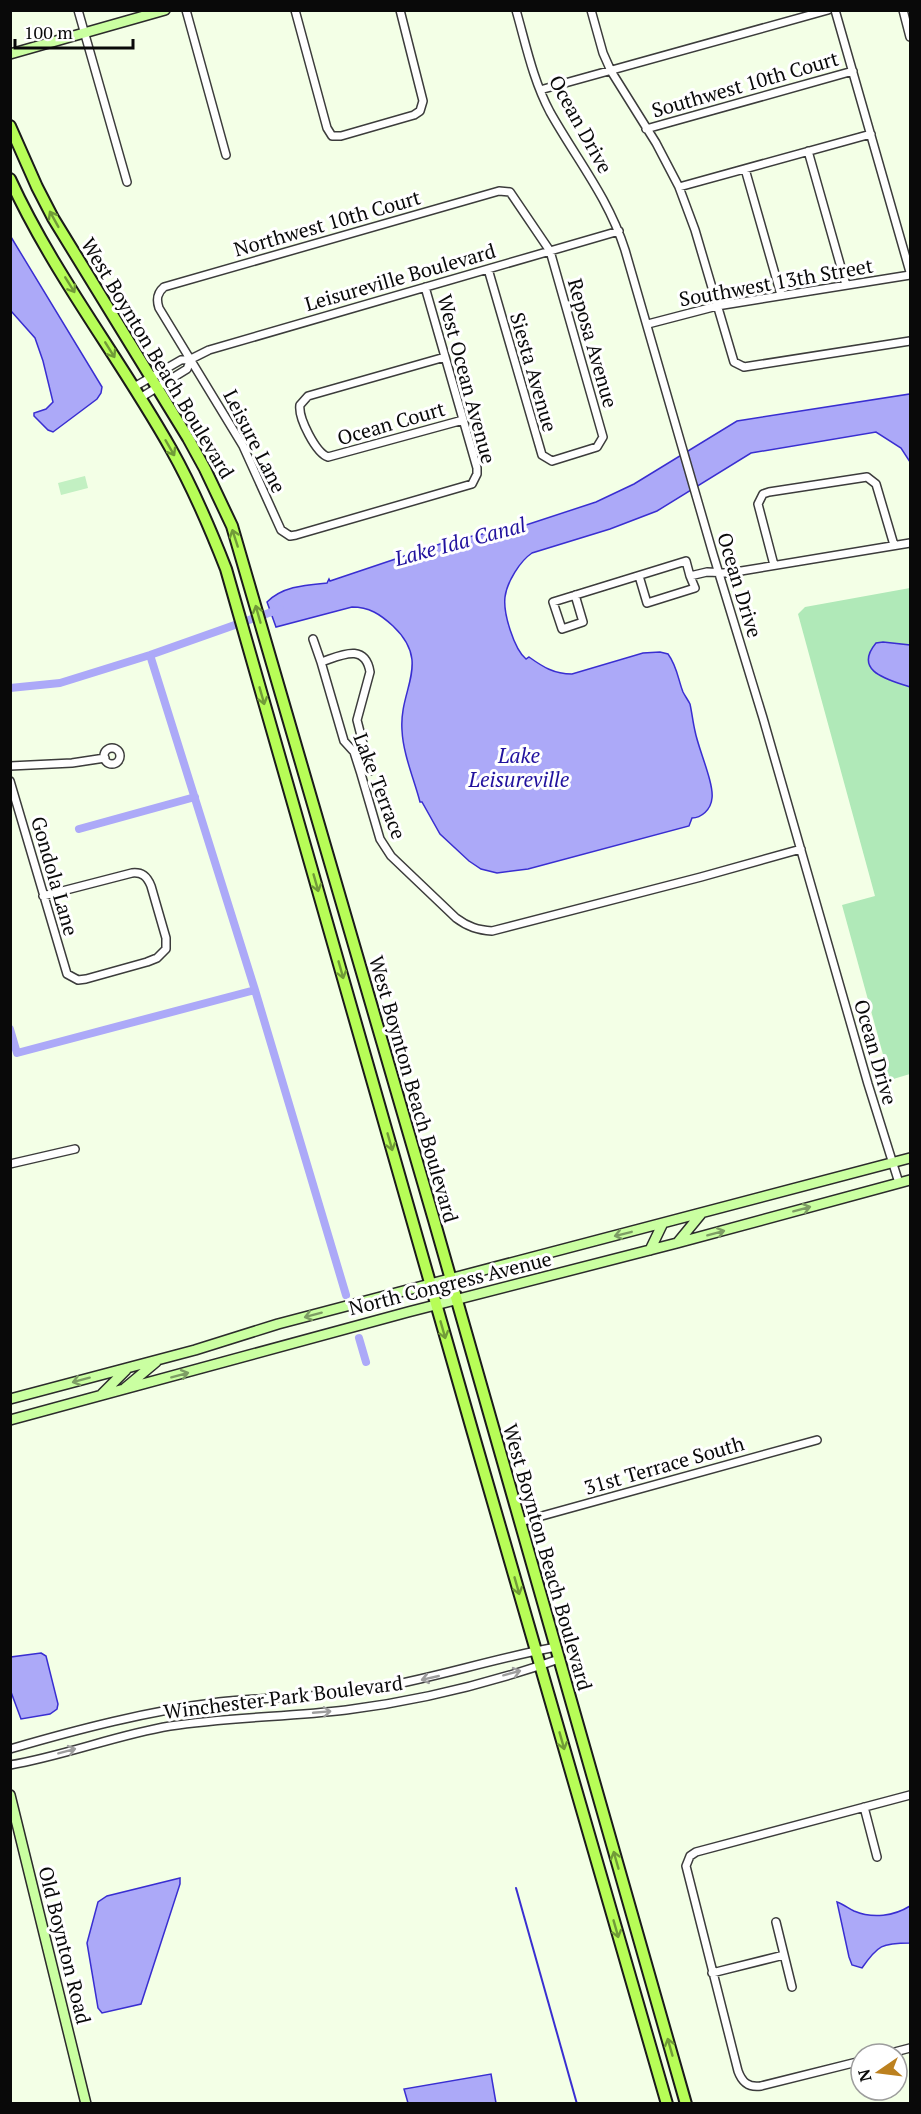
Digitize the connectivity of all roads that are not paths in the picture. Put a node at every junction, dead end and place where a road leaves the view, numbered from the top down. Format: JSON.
{"nodes":[{"id":1,"x":78,"y":10,"type":"edge"},
{"id":2,"x":165,"y":10,"type":"edge"},
{"id":3,"x":186,"y":10,"type":"edge"},
{"id":4,"x":295,"y":10,"type":"edge"},
{"id":5,"x":400,"y":10,"type":"edge"},
{"id":6,"x":516,"y":10,"type":"edge"},
{"id":7,"x":591,"y":10,"type":"edge"},
{"id":8,"x":828,"y":10,"type":"edge"},
{"id":9,"x":835,"y":10,"type":"edge"},
{"id":10,"x":903,"y":10,"type":"edge"},
{"id":11,"x":85,"y":33,"type":"junction"},
{"id":12,"x":910,"y":37,"type":"edge"},
{"id":13,"x":10,"y":54,"type":"edge"},
{"id":14,"x":611,"y":71,"type":"junction"},
{"id":15,"x":853,"y":71,"type":"junction"},
{"id":16,"x":540,"y":90,"type":"junction"},
{"id":17,"x":10,"y":126,"type":"edge"},
{"id":18,"x":646,"y":129,"type":"junction"},
{"id":19,"x":871,"y":134,"type":"junction"},
{"id":20,"x":808,"y":151,"type":"junction"},
{"id":21,"x":226,"y":155,"type":"dead end"},
{"id":22,"x":745,"y":169,"type":"junction"},
{"id":23,"x":10,"y":179,"type":"edge"},
{"id":24,"x":127,"y":182,"type":"dead end"},
{"id":25,"x":679,"y":187,"type":"junction"},
{"id":26,"x":619,"y":231,"type":"junction"},
{"id":27,"x":550,"y":251,"type":"junction"},
{"id":28,"x":488,"y":269,"type":"junction"},
{"id":29,"x":910,"y":274,"type":"edge"},
{"id":30,"x":846,"y":285,"type":"junction"},
{"id":31,"x":425,"y":287,"type":"junction"},
{"id":32,"x":782,"y":295,"type":"junction"},
{"id":33,"x":717,"y":306,"type":"junction"},
{"id":34,"x":648,"y":324,"type":"junction"},
{"id":35,"x":910,"y":340,"type":"edge"},
{"id":36,"x":445,"y":357,"type":"junction"},
{"id":37,"x":191,"y":359,"type":"junction"},
{"id":38,"x":152,"y":376,"type":"junction"},
{"id":39,"x":158,"y":386,"type":"junction"},
{"id":40,"x":134,"y":387,"type":"junction"},
{"id":41,"x":140,"y":398,"type":"junction"},
{"id":42,"x":463,"y":420,"type":"junction"},
{"id":43,"x":601,"y":443,"type":"joint"},
{"id":44,"x":476,"y":480,"type":"joint"},
{"id":45,"x":910,"y":543,"type":"edge"},
{"id":46,"x":894,"y":545,"type":"junction"},
{"id":47,"x":774,"y":565,"type":"junction"},
{"id":48,"x":718,"y":572,"type":"junction"},
{"id":49,"x":639,"y":576,"type":"junction"},
{"id":50,"x":690,"y":576,"type":"junction"},
{"id":51,"x":575,"y":595,"type":"junction"},
{"id":52,"x":313,"y":639,"type":"dead end"},
{"id":53,"x":321,"y":662,"type":"junction"},
{"id":54,"x":105,"y":758,"type":"dead end"},
{"id":55,"x":10,"y":766,"type":"edge"},
{"id":56,"x":370,"y":771,"type":"dead end"},
{"id":57,"x":10,"y":781,"type":"edge"},
{"id":58,"x":801,"y":849,"type":"junction"},
{"id":59,"x":43,"y":896,"type":"junction"},
{"id":60,"x":353,"y":1012,"type":"junction"},
{"id":61,"x":377,"y":1027,"type":"junction"},
{"id":62,"x":362,"y":1042,"type":"junction"},
{"id":63,"x":385,"y":1056,"type":"junction"},
{"id":64,"x":75,"y":1149,"type":"dead end"},
{"id":65,"x":910,"y":1158,"type":"edge"},
{"id":66,"x":10,"y":1164,"type":"edge"},
{"id":67,"x":892,"y":1164,"type":"junction"},
{"id":68,"x":910,"y":1180,"type":"edge"},
{"id":69,"x":899,"y":1183,"type":"junction"},
{"id":70,"x":701,"y":1214,"type":"junction"},
{"id":71,"x":662,"y":1225,"type":"junction"},
{"id":72,"x":677,"y":1243,"type":"junction"},
{"id":73,"x":650,"y":1250,"type":"junction"},
{"id":74,"x":450,"y":1279,"type":"junction"},
{"id":75,"x":430,"y":1284,"type":"junction"},
{"id":76,"x":456,"y":1300,"type":"junction"},
{"id":77,"x":436,"y":1305,"type":"junction"},
{"id":78,"x":158,"y":1360,"type":"junction"},
{"id":79,"x":127,"y":1368,"type":"junction"},
{"id":80,"x":123,"y":1390,"type":"junction"},
{"id":81,"x":100,"y":1396,"type":"junction"},
{"id":82,"x":10,"y":1399,"type":"edge"},
{"id":83,"x":10,"y":1420,"type":"edge"},
{"id":84,"x":817,"y":1440,"type":"dead end"},
{"id":85,"x":520,"y":1522,"type":"junction"},
{"id":86,"x":536,"y":1651,"type":"junction"},
{"id":87,"x":557,"y":1653,"type":"junction"},
{"id":88,"x":540,"y":1665,"type":"junction"},
{"id":89,"x":10,"y":1749,"type":"edge"},
{"id":90,"x":10,"y":1765,"type":"edge"},
{"id":91,"x":10,"y":1795,"type":"edge"},
{"id":92,"x":910,"y":1795,"type":"edge"},
{"id":93,"x":864,"y":1807,"type":"junction"},
{"id":94,"x":877,"y":1857,"type":"dead end"},
{"id":95,"x":776,"y":1922,"type":"dead end"},
{"id":96,"x":784,"y":1955,"type":"junction"},
{"id":97,"x":712,"y":1973,"type":"junction"},
{"id":98,"x":792,"y":1987,"type":"dead end"},
{"id":99,"x":849,"y":2064,"type":"edge"},
{"id":100,"x":86,"y":2103,"type":"edge"},
{"id":101,"x":667,"y":2103,"type":"edge"},
{"id":102,"x":686,"y":2103,"type":"edge"}],
"edges":[{"from":1,"to":11,"type":"street"},
{"from":2,"to":11,"type":"main road"},
{"from":3,"to":21,"type":"street"},
{"from":4,"to":5,"type":"street"},
{"from":6,"to":16,"type":"street","name":"Ocean Drive"},
{"from":7,"to":14,"type":"street"},
{"from":8,"to":14,"type":"street"},
{"from":9,"to":15,"type":"street"},
{"from":10,"to":12,"type":"street"},
{"from":11,"to":13,"type":"main road"},
{"from":11,"to":24,"type":"street"},
{"from":14,"to":16,"type":"street"},
{"from":14,"to":18,"type":"street"},
{"from":15,"to":18,"type":"street","name":"Southwest 10th Court"},
{"from":15,"to":19,"type":"street"},
{"from":16,"to":26,"type":"street","name":"Ocean Drive"},
{"from":38,"to":17,"type":"main road","name":"West Boynton Beach Boulevard","one_way":true},
{"from":18,"to":25,"type":"street"},
{"from":19,"to":20,"type":"street"},
{"from":19,"to":29,"type":"street"},
{"from":20,"to":22,"type":"street"},
{"from":20,"to":30,"type":"street"},
{"from":22,"to":25,"type":"street"},
{"from":22,"to":32,"type":"street"},
{"from":23,"to":40,"type":"main road","name":"West Boynton Beach Boulevard","one_way":true},
{"from":25,"to":33,"type":"street"},
{"from":26,"to":27,"type":"street","name":"Leisureville Boulevard"},
{"from":26,"to":34,"type":"street","name":"Ocean Drive"},
{"from":27,"to":28,"type":"street","name":"Leisureville Boulevard"},
{"from":27,"to":37,"type":"street","name":"Northwest 10th Court"},
{"from":27,"to":43,"type":"street","name":"Reposa Avenue"},
{"from":28,"to":31,"type":"street","name":"Leisureville Boulevard"},
{"from":28,"to":43,"type":"street","name":"Siesta Avenue"},
{"from":29,"to":30,"type":"street","name":"Southwest 13th Street"},
{"from":30,"to":32,"type":"street","name":"Southwest 13th Street"},
{"from":31,"to":36,"type":"street","name":"West Ocean Avenue"},
{"from":31,"to":37,"type":"street","name":"Leisureville Boulevard"},
{"from":32,"to":33,"type":"street","name":"Southwest 13th Street"},
{"from":33,"to":34,"type":"street","name":"Southwest 13th Street"},
{"from":33,"to":35,"type":"street"},
{"from":34,"to":48,"type":"street","name":"Ocean Drive"},
{"from":36,"to":42,"type":"street","name":"West Ocean Avenue"},
{"from":36,"to":42,"type":"street","name":"Ocean Court"},
{"from":37,"to":38,"type":"street","name":"Leisureville Boulevard"},
{"from":37,"to":39,"type":"street","name":"Leisureville Boulevard"},
{"from":37,"to":44,"type":"street","name":"Leisure Lane"},
{"from":38,"to":39,"type":"main road","name":"West Boynton Beach Boulevard"},
{"from":38,"to":40,"type":"street","name":"Leisureville Boulevard"},
{"from":39,"to":41,"type":"street","name":"Leisureville Boulevard"},
{"from":61,"to":39,"type":"main road","name":"West Boynton Beach Boulevard","one_way":true},
{"from":40,"to":41,"type":"main road","name":"West Boynton Beach Boulevard"},
{"from":41,"to":60,"type":"main road","name":"West Boynton Beach Boulevard","one_way":true},
{"from":42,"to":44,"type":"street","name":"West Ocean Avenue"},
{"from":45,"to":46,"type":"street"},
{"from":46,"to":47,"type":"street"},
{"from":46,"to":47,"type":"street"},
{"from":47,"to":48,"type":"street"},
{"from":48,"to":50,"type":"street"},
{"from":48,"to":58,"type":"street","name":"Ocean Drive"},
{"from":49,"to":50,"type":"street"},
{"from":49,"to":50,"type":"street"},
{"from":49,"to":51,"type":"street"},
{"from":51,"to":51,"type":"street"},
{"from":52,"to":53,"type":"street"},
{"from":53,"to":56,"type":"street","name":"Lake Terrace"},
{"from":53,"to":58,"type":"street","name":"Lake Terrace"},
{"from":54,"to":55,"type":"street"},
{"from":57,"to":59,"type":"street","name":"Gondola Lane"},
{"from":58,"to":67,"type":"street","name":"Ocean Drive"},
{"from":59,"to":59,"type":"street","name":"Gondola Lane"},
{"from":60,"to":61,"type":"main road"},
{"from":60,"to":62,"type":"main road","name":"West Boynton Beach Boulevard"},
{"from":61,"to":63,"type":"main road","name":"West Boynton Beach Boulevard"},
{"from":62,"to":63,"type":"main road"},
{"from":62,"to":75,"type":"main road","name":"West Boynton Beach Boulevard","one_way":true},
{"from":63,"to":74,"type":"main road","name":"West Boynton Beach Boulevard"},
{"from":64,"to":66,"type":"street"},
{"from":65,"to":67,"type":"main road","name":"North Congress Avenue"},
{"from":67,"to":69,"type":"street","name":"Ocean Drive"},
{"from":67,"to":70,"type":"main road","name":"North Congress Avenue"},
{"from":68,"to":69,"type":"main road","name":"North Congress Avenue"},
{"from":72,"to":69,"type":"main road","name":"North Congress Avenue","one_way":true},
{"from":70,"to":71,"type":"main road","name":"North Congress Avenue"},
{"from":70,"to":72,"type":"main road"},
{"from":71,"to":73,"type":"main road"},
{"from":71,"to":74,"type":"main road","name":"North Congress Avenue","one_way":true},
{"from":72,"to":73,"type":"main road","name":"North Congress Avenue"},
{"from":73,"to":76,"type":"main road","name":"North Congress Avenue"},
{"from":74,"to":75,"type":"main road","name":"North Congress Avenue"},
{"from":74,"to":76,"type":"main road","name":"West Boynton Beach Boulevard"},
{"from":75,"to":77,"type":"main road","name":"West Boynton Beach Boulevard"},
{"from":75,"to":78,"type":"main road","name":"North Congress Avenue","one_way":true},
{"from":76,"to":77,"type":"main road","name":"North Congress Avenue"},
{"from":76,"to":85,"type":"main road","name":"West Boynton Beach Boulevard"},
{"from":80,"to":77,"type":"main road","name":"North Congress Avenue","one_way":true},
{"from":77,"to":86,"type":"main road","name":"West Boynton Beach Boulevard","one_way":true},
{"from":78,"to":79,"type":"main road","name":"North Congress Avenue"},
{"from":78,"to":80,"type":"main road"},
{"from":79,"to":81,"type":"main road"},
{"from":79,"to":82,"type":"main road","name":"North Congress Avenue","one_way":true},
{"from":80,"to":81,"type":"main road","name":"North Congress Avenue"},
{"from":81,"to":83,"type":"main road","name":"North Congress Avenue"},
{"from":84,"to":85,"type":"street","name":"31st Terrace South"},
{"from":85,"to":87,"type":"main road","name":"West Boynton Beach Boulevard"},
{"from":86,"to":87,"type":"street","name":"Winchester Park Boulevard"},
{"from":86,"to":88,"type":"main road","name":"West Boynton Beach Boulevard"},
{"from":86,"to":89,"type":"street","name":"Winchester Park Boulevard","one_way":true},
{"from":87,"to":88,"type":"street","name":"Winchester Park Boulevard"},
{"from":102,"to":87,"type":"main road","name":"West Boynton Beach Boulevard","one_way":true},
{"from":90,"to":88,"type":"street","name":"Winchester Park Boulevard","one_way":true},
{"from":88,"to":101,"type":"main road","name":"West Boynton Beach Boulevard","one_way":true},
{"from":91,"to":100,"type":"main road","name":"Old Boynton Road"},
{"from":92,"to":93,"type":"street"},
{"from":93,"to":94,"type":"street"},
{"from":93,"to":97,"type":"street"},
{"from":95,"to":96,"type":"street"},
{"from":96,"to":97,"type":"street"},
{"from":96,"to":98,"type":"street"},
{"from":97,"to":99,"type":"street"}]}
